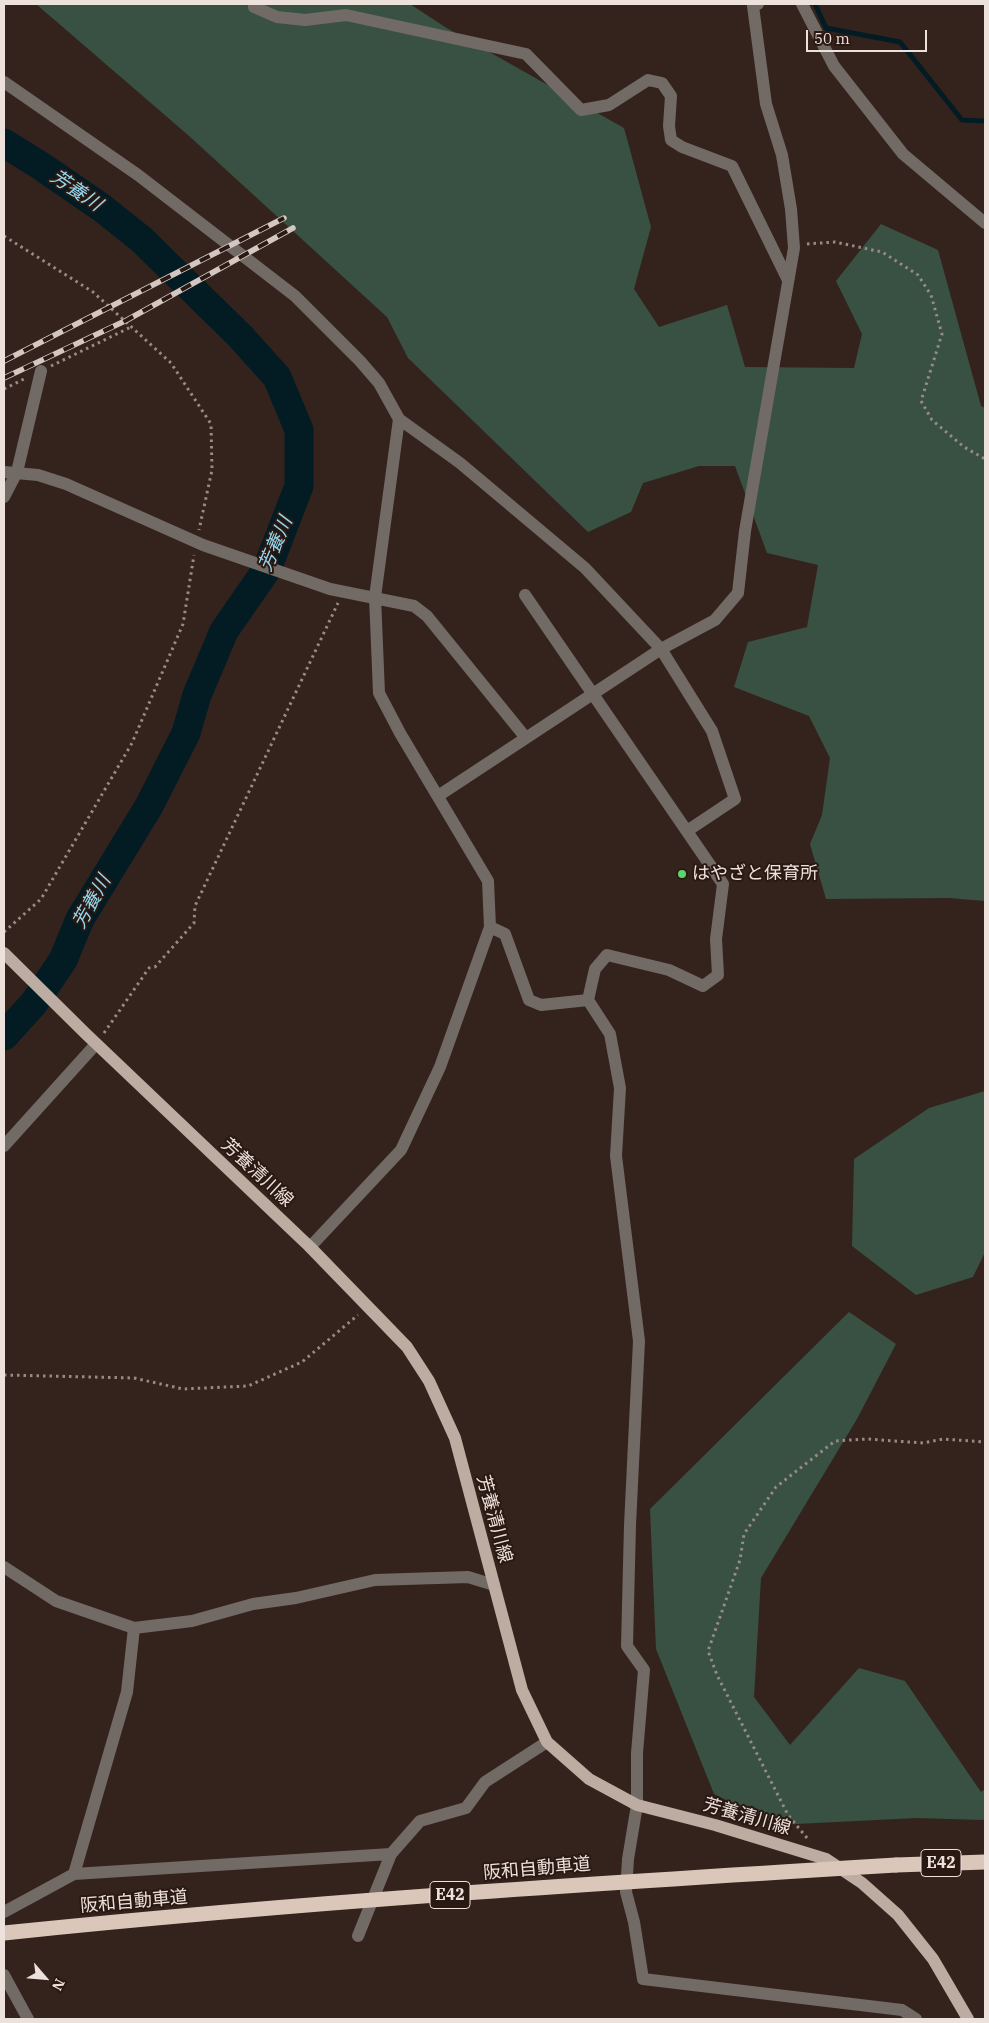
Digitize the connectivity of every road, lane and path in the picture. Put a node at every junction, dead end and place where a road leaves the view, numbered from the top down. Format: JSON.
{"nodes":[{"id":1,"x":758,"y":4,"type":"edge"},
{"id":2,"x":802,"y":4,"type":"edge"},
{"id":3,"x":254,"y":8,"type":"dead end"},
{"id":4,"x":4,"y":82,"type":"edge"},
{"id":5,"x":985,"y":223,"type":"edge"},
{"id":6,"x":4,"y":236,"type":"edge"},
{"id":7,"x":794,"y":248,"type":"junction"},
{"id":8,"x":788,"y":280,"type":"junction"},
{"id":9,"x":131,"y":327,"type":"junction"},
{"id":10,"x":41,"y":371,"type":"junction"},
{"id":11,"x":4,"y":389,"type":"edge"},
{"id":12,"x":399,"y":419,"type":"junction"},
{"id":13,"x":985,"y":459,"type":"edge"},
{"id":14,"x":4,"y":472,"type":"edge"},
{"id":15,"x":18,"y":472,"type":"junction"},
{"id":16,"x":4,"y":497,"type":"edge"},
{"id":17,"x":199,"y":544,"type":"junction"},
{"id":18,"x":344,"y":592,"type":"junction"},
{"id":19,"x":525,"y":595,"type":"dead end"},
{"id":20,"x":375,"y":597,"type":"junction"},
{"id":21,"x":661,"y":649,"type":"junction"},
{"id":22,"x":594,"y":694,"type":"junction"},
{"id":23,"x":526,"y":738,"type":"junction"},
{"id":24,"x":438,"y":796,"type":"junction"},
{"id":25,"x":687,"y":831,"type":"junction"},
{"id":26,"x":490,"y":928,"type":"junction"},
{"id":27,"x":4,"y":932,"type":"edge"},
{"id":28,"x":4,"y":953,"type":"edge"},
{"id":29,"x":588,"y":1000,"type":"junction"},
{"id":30,"x":96,"y":1044,"type":"junction"},
{"id":31,"x":4,"y":1146,"type":"edge"},
{"id":32,"x":310,"y":1247,"type":"junction"},
{"id":33,"x":368,"y":1306,"type":"junction"},
{"id":34,"x":4,"y":1374,"type":"edge"},
{"id":35,"x":985,"y":1442,"type":"edge"},
{"id":36,"x":4,"y":1567,"type":"edge"},
{"id":37,"x":494,"y":1585,"type":"junction"},
{"id":38,"x":134,"y":1628,"type":"junction"},
{"id":39,"x":547,"y":1742,"type":"junction"},
{"id":40,"x":637,"y":1805,"type":"junction"},
{"id":41,"x":391,"y":1854,"type":"junction"},
{"id":42,"x":826,"y":1859,"type":"junction"},
{"id":43,"x":985,"y":1862,"type":"edge"},
{"id":44,"x":74,"y":1874,"type":"junction"},
{"id":45,"x":4,"y":1912,"type":"edge"},
{"id":46,"x":4,"y":1934,"type":"edge"},
{"id":47,"x":358,"y":1936,"type":"dead end"},
{"id":48,"x":4,"y":1974,"type":"edge"},
{"id":49,"x":28,"y":2019,"type":"edge"},
{"id":50,"x":916,"y":2019,"type":"edge"},
{"id":51,"x":968,"y":2019,"type":"edge"}],
"edges":[{"from":1,"to":7,"type":"street"},
{"from":2,"to":5,"type":"street"},
{"from":3,"to":8,"type":"street"},
{"from":4,"to":12,"type":"street"},
{"from":6,"to":9,"type":"path"},
{"from":7,"to":8,"type":"street"},
{"from":7,"to":13,"type":"path"},
{"from":8,"to":21,"type":"street"},
{"from":9,"to":10,"type":"path"},
{"from":9,"to":17,"type":"path"},
{"from":10,"to":11,"type":"path"},
{"from":10,"to":15,"type":"street"},
{"from":12,"to":20,"type":"street"},
{"from":12,"to":21,"type":"street"},
{"from":14,"to":15,"type":"street"},
{"from":15,"to":16,"type":"street"},
{"from":15,"to":17,"type":"street"},
{"from":17,"to":18,"type":"street"},
{"from":17,"to":27,"type":"path"},
{"from":18,"to":20,"type":"street"},
{"from":18,"to":30,"type":"path"},
{"from":19,"to":22,"type":"street"},
{"from":20,"to":23,"type":"street"},
{"from":20,"to":24,"type":"street"},
{"from":21,"to":22,"type":"street"},
{"from":21,"to":25,"type":"street"},
{"from":22,"to":23,"type":"street"},
{"from":22,"to":25,"type":"street"},
{"from":23,"to":24,"type":"street"},
{"from":24,"to":26,"type":"street"},
{"from":25,"to":29,"type":"street"},
{"from":26,"to":29,"type":"street"},
{"from":26,"to":32,"type":"street"},
{"from":28,"to":30,"type":"main road","name":"芳養清川線"},
{"from":29,"to":40,"type":"street"},
{"from":30,"to":31,"type":"street"},
{"from":30,"to":32,"type":"main road","name":"芳養清川線"},
{"from":32,"to":33,"type":"main road","name":"芳養清川線"},
{"from":33,"to":34,"type":"path"},
{"from":33,"to":37,"type":"main road","name":"芳養清川線"},
{"from":35,"to":42,"type":"path"},
{"from":36,"to":38,"type":"street"},
{"from":37,"to":38,"type":"street"},
{"from":37,"to":39,"type":"main road","name":"芳養清川線"},
{"from":38,"to":44,"type":"street"},
{"from":39,"to":40,"type":"main road","name":"芳養清川線"},
{"from":39,"to":41,"type":"street"},
{"from":40,"to":42,"type":"main road","name":"芳養清川線"},
{"from":40,"to":50,"type":"street"},
{"from":41,"to":44,"type":"street"},
{"from":41,"to":47,"type":"street"},
{"from":42,"to":51,"type":"main road","name":"芳養清川線"},
{"from":43,"to":46,"type":"highway","name":"阪和自動車道","number":"E42","bridge":true},
{"from":44,"to":45,"type":"street"},
{"from":48,"to":49,"type":"street"}]}
